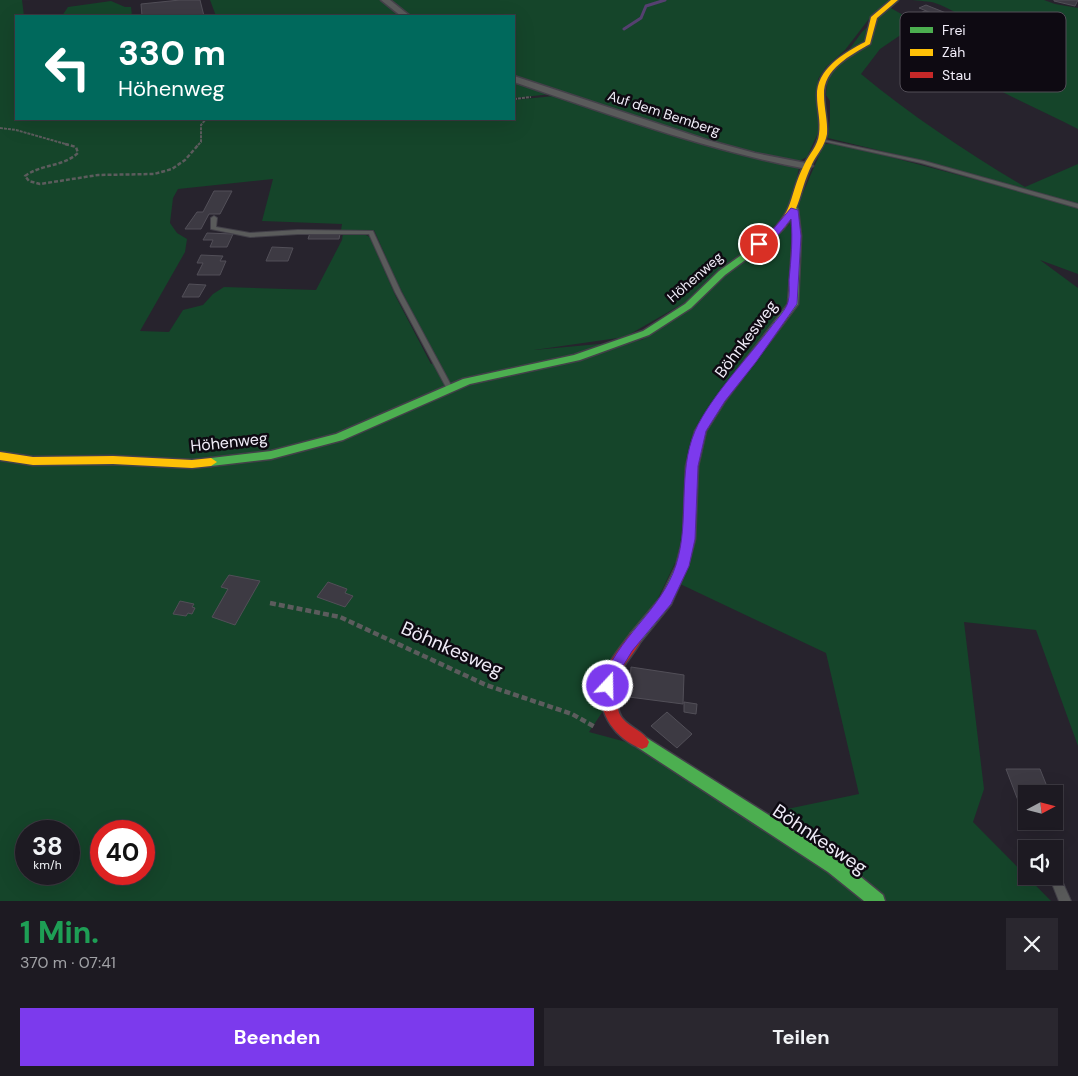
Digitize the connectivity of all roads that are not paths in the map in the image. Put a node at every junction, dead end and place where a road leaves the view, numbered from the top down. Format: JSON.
{"nodes":[{"id":1,"x":385,"y":0,"type":"edge"},
{"id":2,"x":895,"y":0,"type":"edge"},
{"id":3,"x":405,"y":15,"type":"edge"},
{"id":4,"x":515,"y":79,"type":"edge"},
{"id":5,"x":822,"y":140,"type":"junction"},
{"id":6,"x":806,"y":166,"type":"junction"},
{"id":7,"x":1078,"y":206,"type":"edge"},
{"id":8,"x":794,"y":210,"type":"junction"},
{"id":9,"x":214,"y":218,"type":"dead end"},
{"id":10,"x":448,"y":388,"type":"junction"},
{"id":11,"x":0,"y":456,"type":"edge"},
{"id":12,"x":1058,"y":885,"type":"edge"},
{"id":13,"x":877,"y":901,"type":"edge"},
{"id":14,"x":1064,"y":901,"type":"edge"}],
"edges":[{"from":1,"to":3,"type":"street"},
{"from":2,"to":5,"type":"street","name":"Höhenweg"},
{"from":4,"to":6,"type":"street","name":"Auf dem Bemberg"},
{"from":5,"to":6,"type":"street","name":"Höhenweg"},
{"from":5,"to":7,"type":"lane"},
{"from":6,"to":8,"type":"street","name":"Höhenweg"},
{"from":8,"to":10,"type":"street","name":"Höhenweg"},
{"from":8,"to":13,"type":"street","name":"Böhnkesweg"},
{"from":9,"to":10,"type":"lane"},
{"from":10,"to":11,"type":"street","name":"Höhenweg"},
{"from":12,"to":14,"type":"lane"}]}
